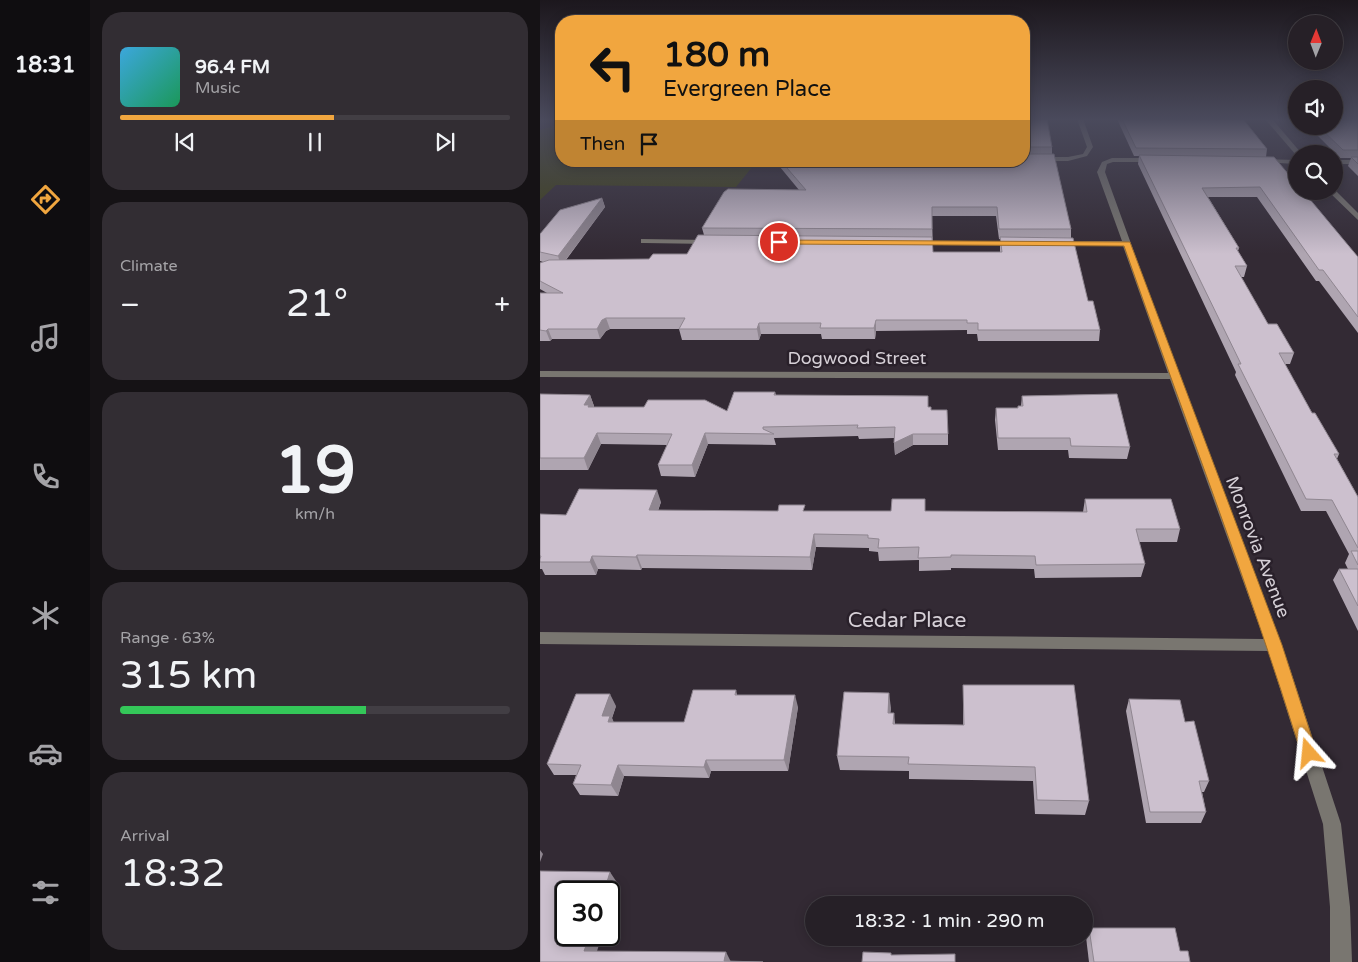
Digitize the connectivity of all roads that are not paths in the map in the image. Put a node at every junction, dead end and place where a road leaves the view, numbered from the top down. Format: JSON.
{"nodes":[{"id":1,"x":1104,"y":164,"type":"edge"},
{"id":2,"x":1341,"y":200,"type":"edge"},
{"id":3,"x":1358,"y":218,"type":"edge"},
{"id":4,"x":644,"y":241,"type":"dead end"},
{"id":5,"x":723,"y":242,"type":"edge"},
{"id":6,"x":910,"y":243,"type":"edge"},
{"id":7,"x":1029,"y":243,"type":"edge"},
{"id":8,"x":1048,"y":243,"type":"edge"},
{"id":9,"x":1127,"y":244,"type":"junction"},
{"id":10,"x":540,"y":374,"type":"edge"},
{"id":11,"x":1174,"y":376,"type":"junction"},
{"id":12,"x":540,"y":638,"type":"edge"},
{"id":13,"x":1274,"y":645,"type":"junction"},
{"id":14,"x":1341,"y":962,"type":"edge"}],
"edges":[{"from":1,"to":9,"type":"street","name":"Monrovia Avenue"},
{"from":2,"to":3,"type":"street"},
{"from":4,"to":5,"type":"street"},
{"from":6,"to":7,"type":"street"},
{"from":8,"to":9,"type":"street"},
{"from":9,"to":11,"type":"street","name":"Monrovia Avenue"},
{"from":10,"to":11,"type":"street","name":"Dogwood Street"},
{"from":11,"to":13,"type":"street","name":"Monrovia Avenue"},
{"from":12,"to":13,"type":"street","name":"Cedar Place"},
{"from":13,"to":14,"type":"street","name":"Monrovia Avenue"}]}
